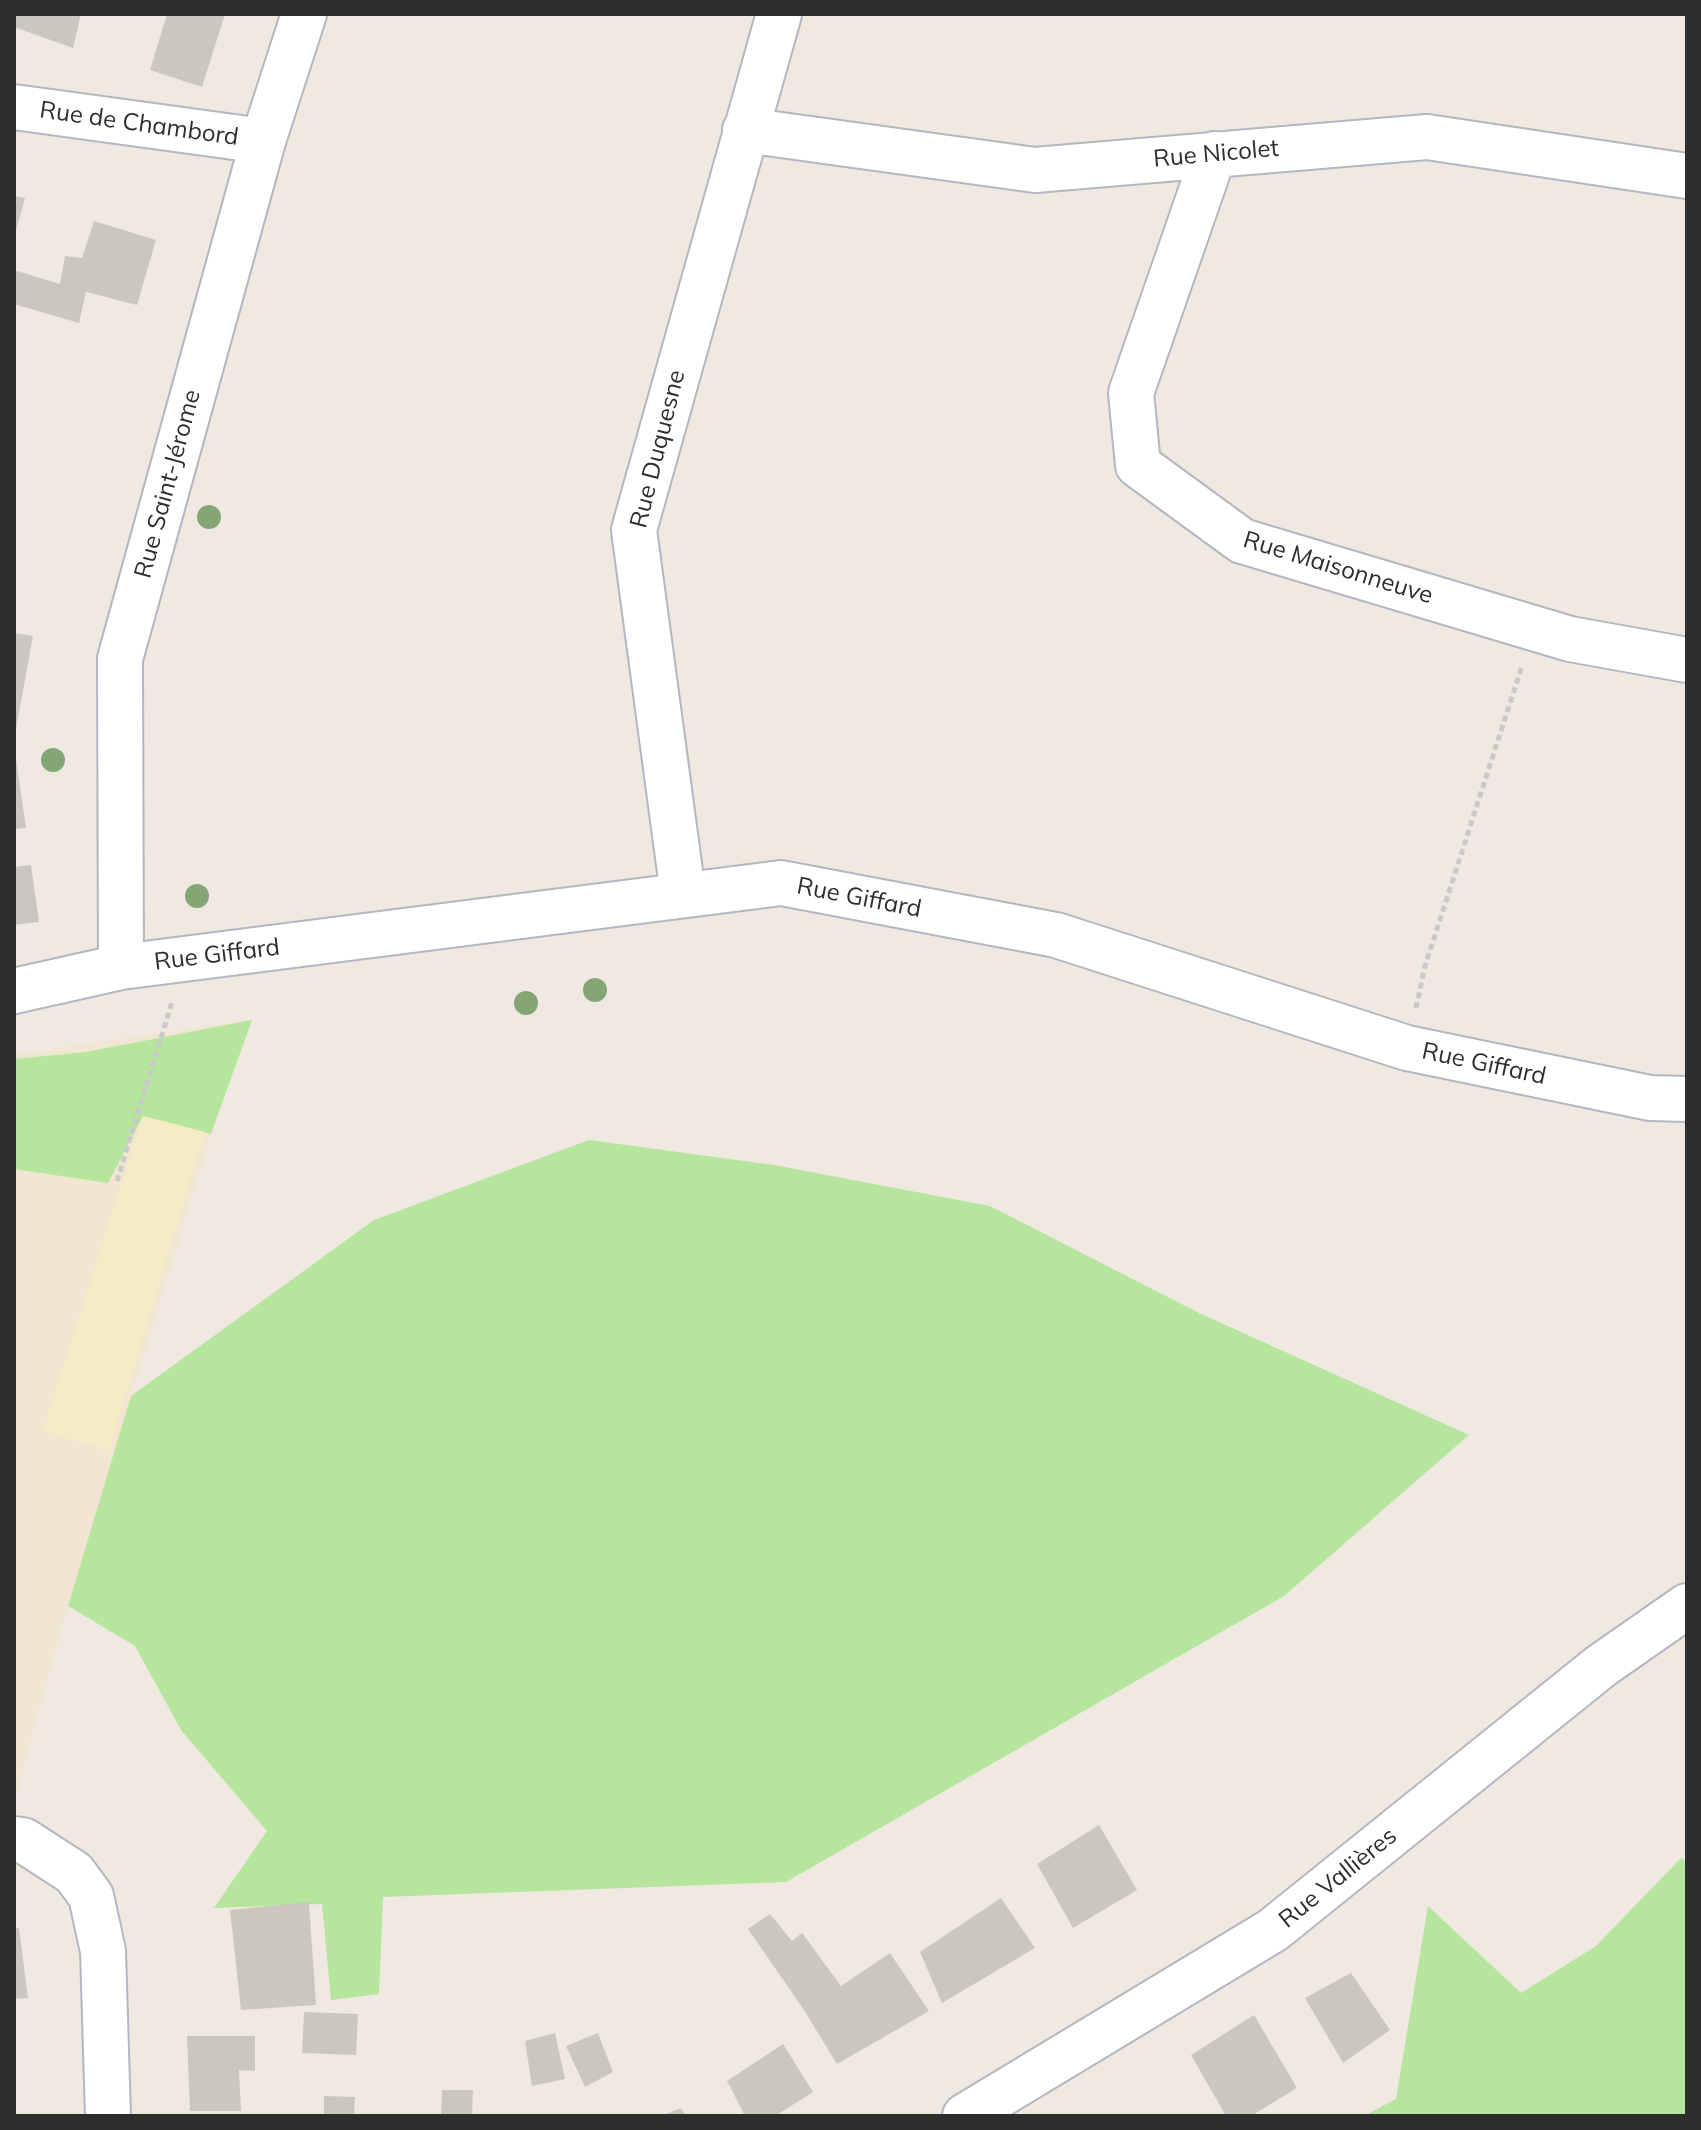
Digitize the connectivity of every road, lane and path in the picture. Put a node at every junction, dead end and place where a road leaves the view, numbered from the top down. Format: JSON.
{"nodes":[{"id":1,"x":304,"y":14,"type":"edge"},
{"id":2,"x":779,"y":14,"type":"edge"},
{"id":3,"x":14,"y":107,"type":"edge"},
{"id":4,"x":745,"y":130,"type":"junction"},
{"id":5,"x":263,"y":141,"type":"junction"},
{"id":6,"x":1214,"y":154,"type":"junction"},
{"id":7,"x":1687,"y":176,"type":"edge"},
{"id":8,"x":1535,"y":628,"type":"junction"},
{"id":9,"x":1687,"y":660,"type":"edge"},
{"id":10,"x":683,"y":894,"type":"junction"},
{"id":11,"x":185,"y":959,"type":"junction"},
{"id":12,"x":121,"y":967,"type":"junction"},
{"id":13,"x":14,"y":991,"type":"edge"},
{"id":14,"x":1407,"y":1048,"type":"junction"},
{"id":15,"x":1687,"y":1099,"type":"edge"},
{"id":16,"x":117,"y":1181,"type":"dead end"},
{"id":17,"x":1687,"y":1606,"type":"edge"},
{"id":18,"x":14,"y":1839,"type":"edge"},
{"id":19,"x":108,"y":2116,"type":"edge"},
{"id":20,"x":965,"y":2116,"type":"edge"}],
"edges":[{"from":1,"to":5,"type":"street","name":"Rue Saint-Jérome"},
{"from":2,"to":4,"type":"street","name":"Rue Duquesne"},
{"from":3,"to":5,"type":"street","name":"Rue de Chambord"},
{"from":4,"to":6,"type":"street","name":"Rue Nicolet"},
{"from":4,"to":10,"type":"street","name":"Rue Duquesne"},
{"from":5,"to":12,"type":"street","name":"Rue Saint-Jérome"},
{"from":6,"to":7,"type":"street","name":"Rue Nicolet"},
{"from":6,"to":8,"type":"street","name":"Rue Maisonneuve"},
{"from":8,"to":9,"type":"street","name":"Rue Maisonneuve"},
{"from":8,"to":14,"type":"path"},
{"from":10,"to":11,"type":"street","name":"Rue Giffard"},
{"from":10,"to":14,"type":"street","name":"Rue Giffard"},
{"from":11,"to":12,"type":"street","name":"Rue Giffard"},
{"from":11,"to":16,"type":"path"},
{"from":12,"to":13,"type":"street","name":"Rue Giffard"},
{"from":14,"to":15,"type":"street","name":"Rue Giffard"},
{"from":17,"to":20,"type":"street","name":"Rue Vallières"},
{"from":18,"to":19,"type":"street"}]}
